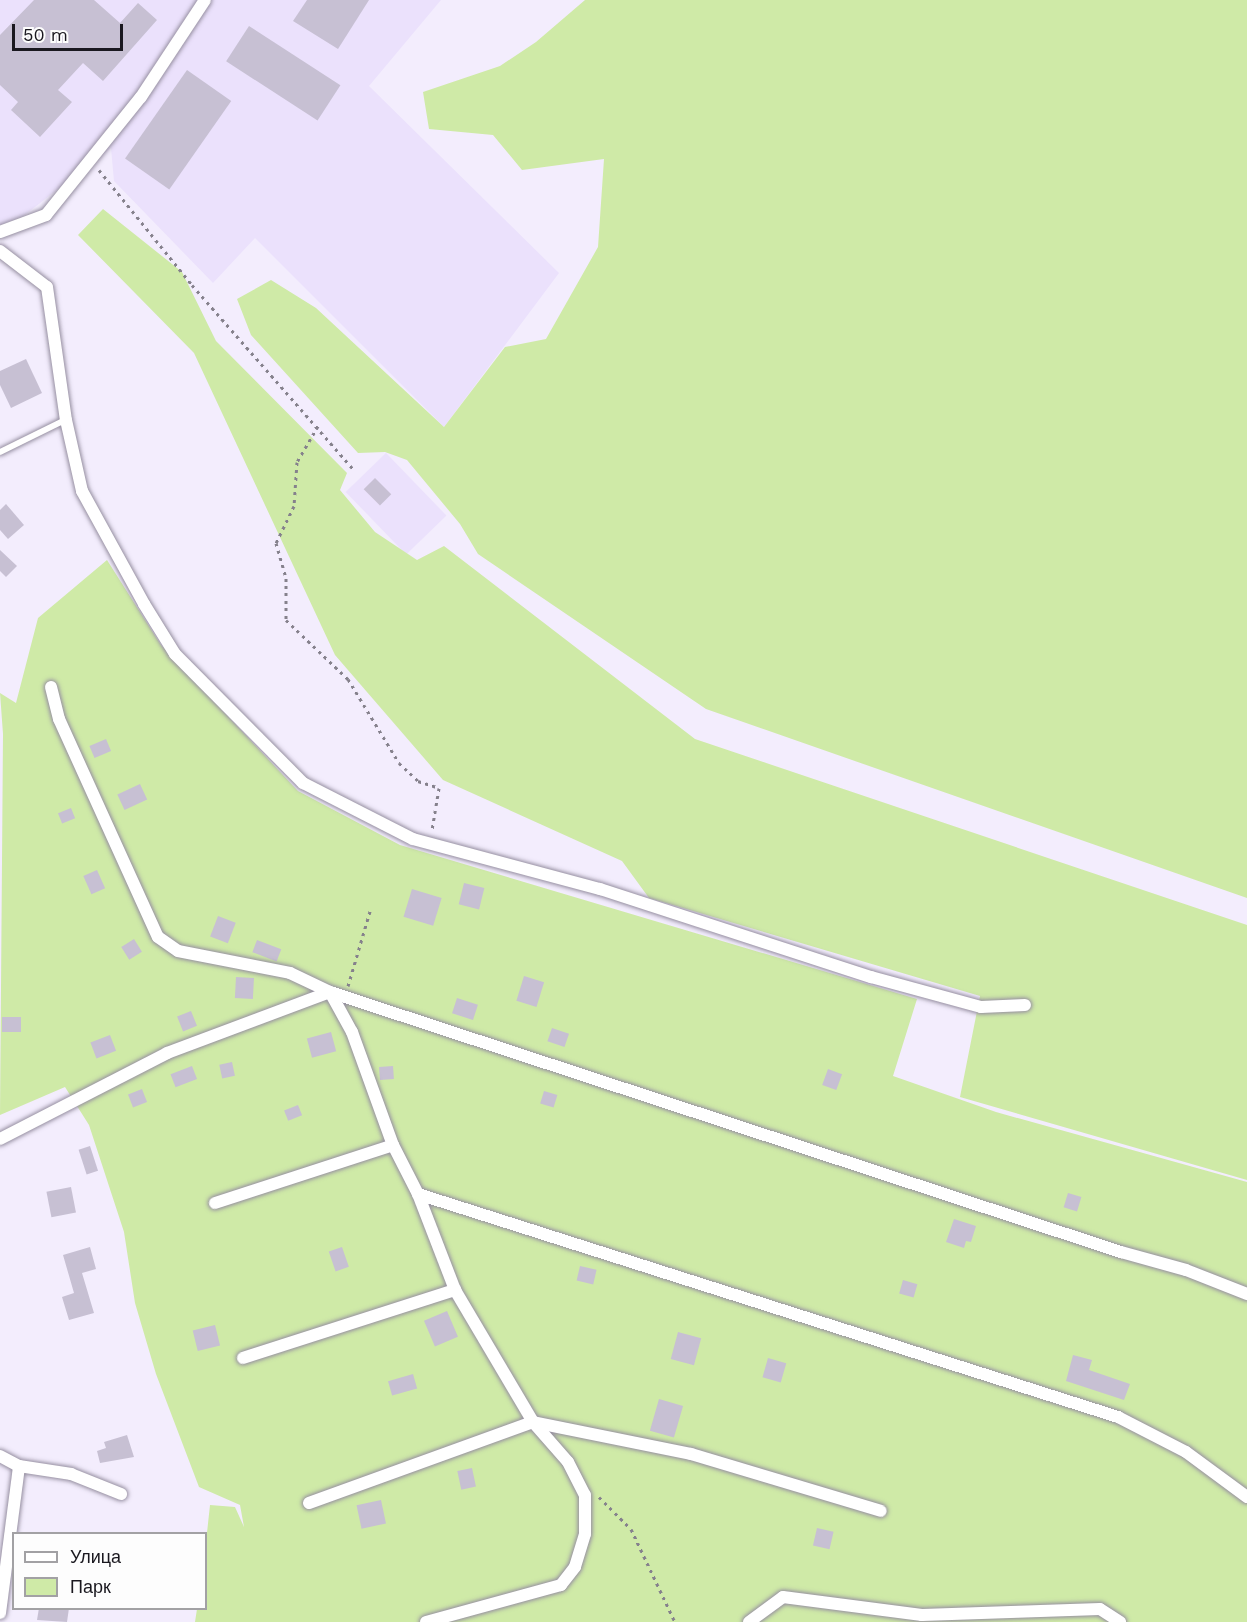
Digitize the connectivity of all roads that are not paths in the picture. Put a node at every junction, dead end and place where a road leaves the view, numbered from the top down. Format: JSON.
{"nodes":[{"id":1,"x":205,"y":0,"type":"edge"},
{"id":2,"x":0,"y":232,"type":"edge"},
{"id":3,"x":0,"y":251,"type":"edge"},
{"id":4,"x":66,"y":420,"type":"junction"},
{"id":5,"x":0,"y":452,"type":"edge"},
{"id":6,"x":51,"y":687,"type":"dead end"},
{"id":7,"x":330,"y":992,"type":"junction"},
{"id":8,"x":1025,"y":1005,"type":"dead end"},
{"id":9,"x":0,"y":1138,"type":"edge"},
{"id":10,"x":393,"y":1145,"type":"junction"},
{"id":11,"x":418,"y":1194,"type":"junction"},
{"id":12,"x":215,"y":1203,"type":"dead end"},
{"id":13,"x":454,"y":1290,"type":"junction"},
{"id":14,"x":1247,"y":1294,"type":"edge"},
{"id":15,"x":243,"y":1358,"type":"dead end"},
{"id":16,"x":533,"y":1422,"type":"junction"},
{"id":17,"x":0,"y":1456,"type":"edge"},
{"id":18,"x":19,"y":1466,"type":"junction"},
{"id":19,"x":121,"y":1494,"type":"dead end"},
{"id":20,"x":1247,"y":1497,"type":"edge"},
{"id":21,"x":309,"y":1503,"type":"dead end"},
{"id":22,"x":881,"y":1511,"type":"dead end"},
{"id":23,"x":0,"y":1613,"type":"edge"},
{"id":24,"x":426,"y":1622,"type":"edge"},
{"id":25,"x":749,"y":1622,"type":"edge"},
{"id":26,"x":1120,"y":1622,"type":"edge"}],
"edges":[{"from":1,"to":2,"type":"street"},
{"from":3,"to":4,"type":"street"},
{"from":4,"to":5,"type":"lane"},
{"from":4,"to":8,"type":"street"},
{"from":6,"to":7,"type":"street"},
{"from":7,"to":9,"type":"street"},
{"from":7,"to":10,"type":"street"},
{"from":7,"to":14,"type":"street"},
{"from":10,"to":11,"type":"street"},
{"from":10,"to":12,"type":"street"},
{"from":11,"to":13,"type":"street"},
{"from":11,"to":20,"type":"street"},
{"from":13,"to":15,"type":"street"},
{"from":13,"to":16,"type":"street"},
{"from":16,"to":21,"type":"street"},
{"from":16,"to":22,"type":"street"},
{"from":16,"to":24,"type":"street"},
{"from":17,"to":18,"type":"street"},
{"from":18,"to":19,"type":"street"},
{"from":18,"to":23,"type":"street"},
{"from":25,"to":26,"type":"street"}]}
